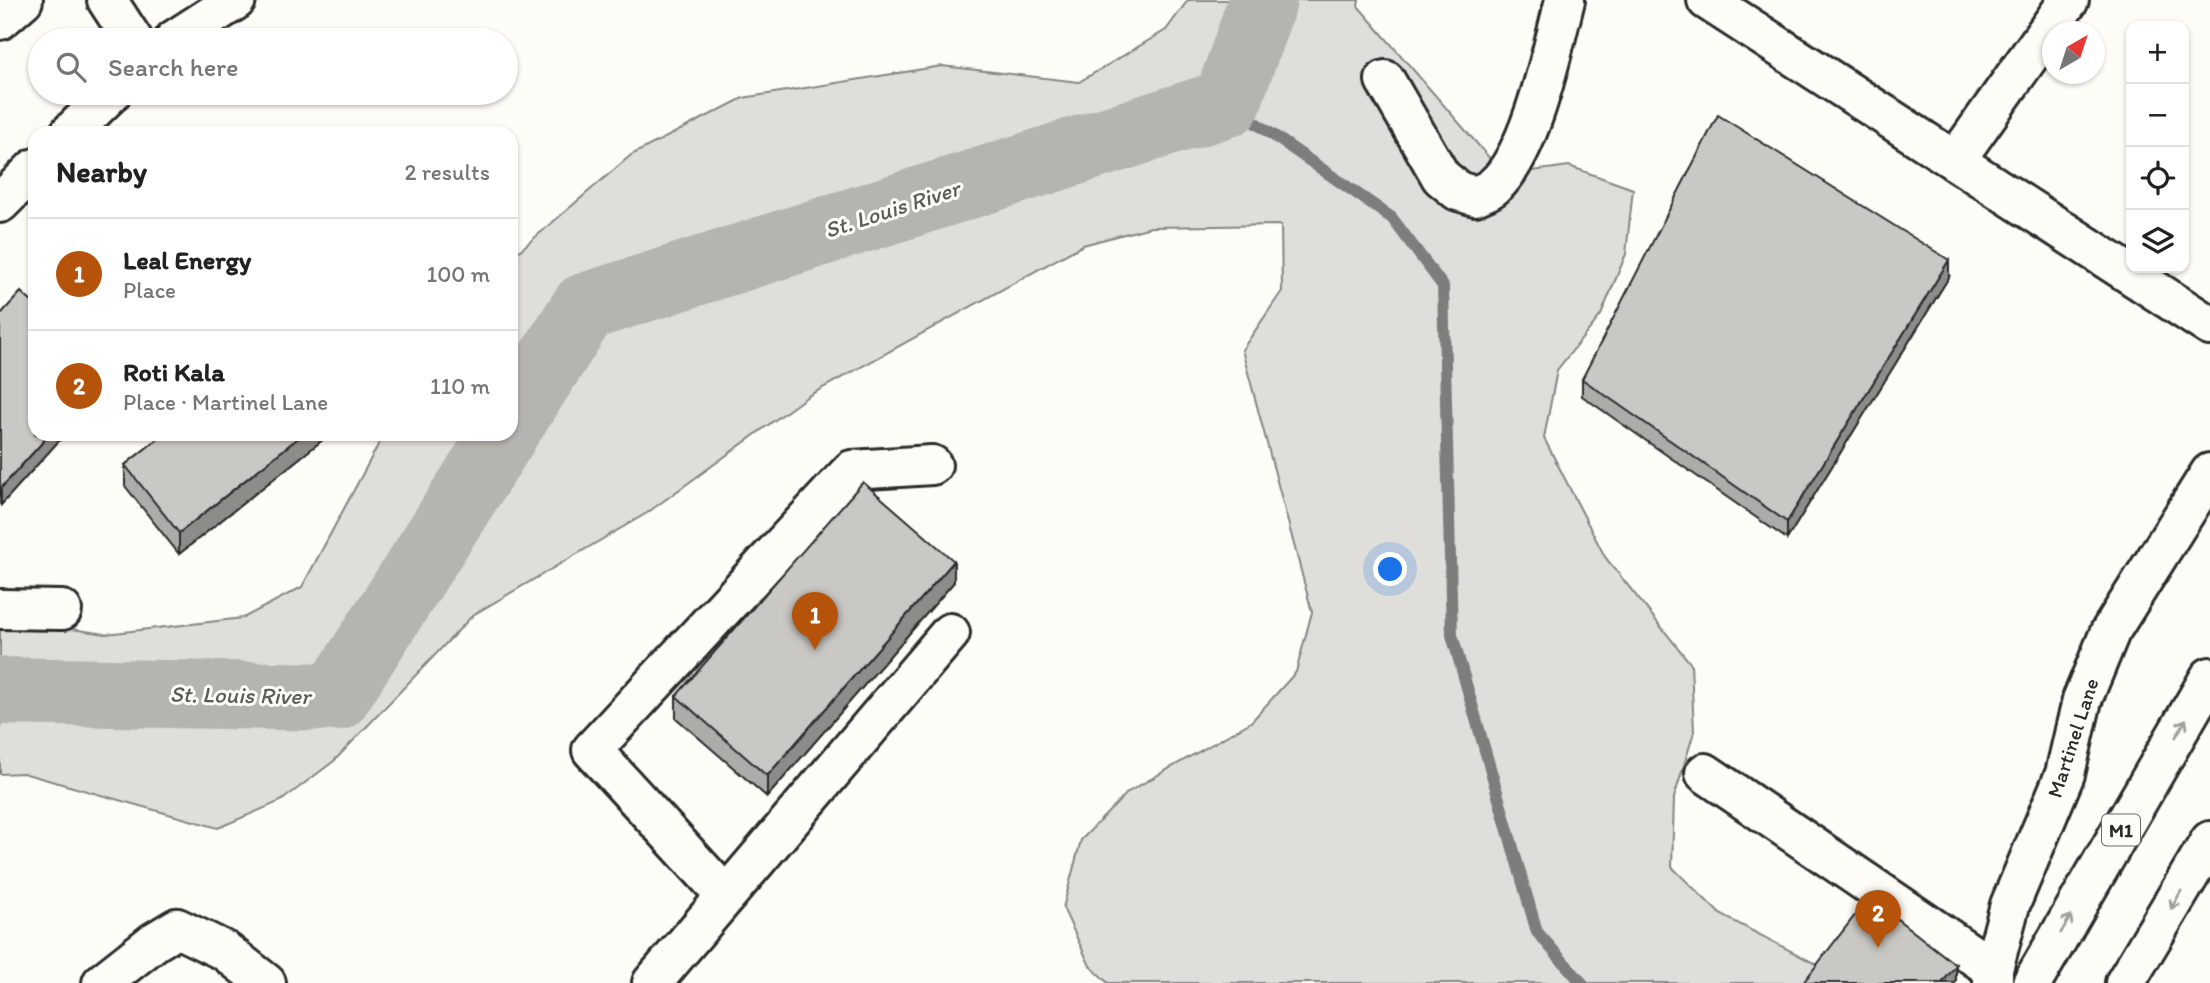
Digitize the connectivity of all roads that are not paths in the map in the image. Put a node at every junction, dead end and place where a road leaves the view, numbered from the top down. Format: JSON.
{"nodes":[{"id":1,"x":23,"y":0,"type":"edge"},
{"id":2,"x":107,"y":0,"type":"edge"},
{"id":3,"x":236,"y":0,"type":"edge"},
{"id":4,"x":1565,"y":0,"type":"edge"},
{"id":5,"x":1707,"y":0,"type":"edge"},
{"id":6,"x":2069,"y":0,"type":"edge"},
{"id":7,"x":0,"y":20,"type":"edge"},
{"id":8,"x":125,"y":28,"type":"edge"},
{"id":9,"x":193,"y":28,"type":"edge"},
{"id":10,"x":1385,"y":80,"type":"dead end"},
{"id":11,"x":99,"y":105,"type":"edge"},
{"id":12,"x":77,"y":126,"type":"edge"},
{"id":13,"x":1955,"y":161,"type":"junction"},
{"id":14,"x":28,"y":175,"type":"edge"},
{"id":15,"x":0,"y":203,"type":"edge"},
{"id":16,"x":2210,"y":326,"type":"edge"},
{"id":17,"x":932,"y":465,"type":"dead end"},
{"id":18,"x":2210,"y":473,"type":"edge"},
{"id":19,"x":0,"y":610,"type":"edge"},
{"id":20,"x":62,"y":610,"type":"dead end"},
{"id":21,"x":950,"y":632,"type":"dead end"},
{"id":22,"x":2210,"y":677,"type":"edge"},
{"id":23,"x":1705,"y":773,"type":"dead end"},
{"id":24,"x":2210,"y":841,"type":"edge"},
{"id":25,"x":726,"y":896,"type":"junction"},
{"id":26,"x":1993,"y":976,"type":"edge"},
{"id":27,"x":102,"y":983,"type":"edge"},
{"id":28,"x":266,"y":983,"type":"edge"},
{"id":29,"x":652,"y":983,"type":"edge"},
{"id":30,"x":2032,"y":983,"type":"edge"},
{"id":31,"x":2125,"y":983,"type":"edge"}],
"edges":[{"from":1,"to":7,"type":"main road"},
{"from":2,"to":8,"type":"main road"},
{"from":3,"to":9,"type":"main road"},
{"from":4,"to":10,"type":"main road"},
{"from":5,"to":13,"type":"main road"},
{"from":6,"to":13,"type":"main road"},
{"from":11,"to":12,"type":"main road"},
{"from":13,"to":16,"type":"main road"},
{"from":14,"to":15,"type":"main road"},
{"from":17,"to":25,"type":"main road"},
{"from":18,"to":26,"type":"main road","name":"Martinel Lane"},
{"from":19,"to":20,"type":"main road"},
{"from":21,"to":25,"type":"main road"},
{"from":30,"to":22,"type":"main road","number":"M1","one_way":true},
{"from":23,"to":26,"type":"main road"},
{"from":24,"to":31,"type":"main road","one_way":true},
{"from":25,"to":29,"type":"main road"},
{"from":27,"to":28,"type":"main road"}]}
